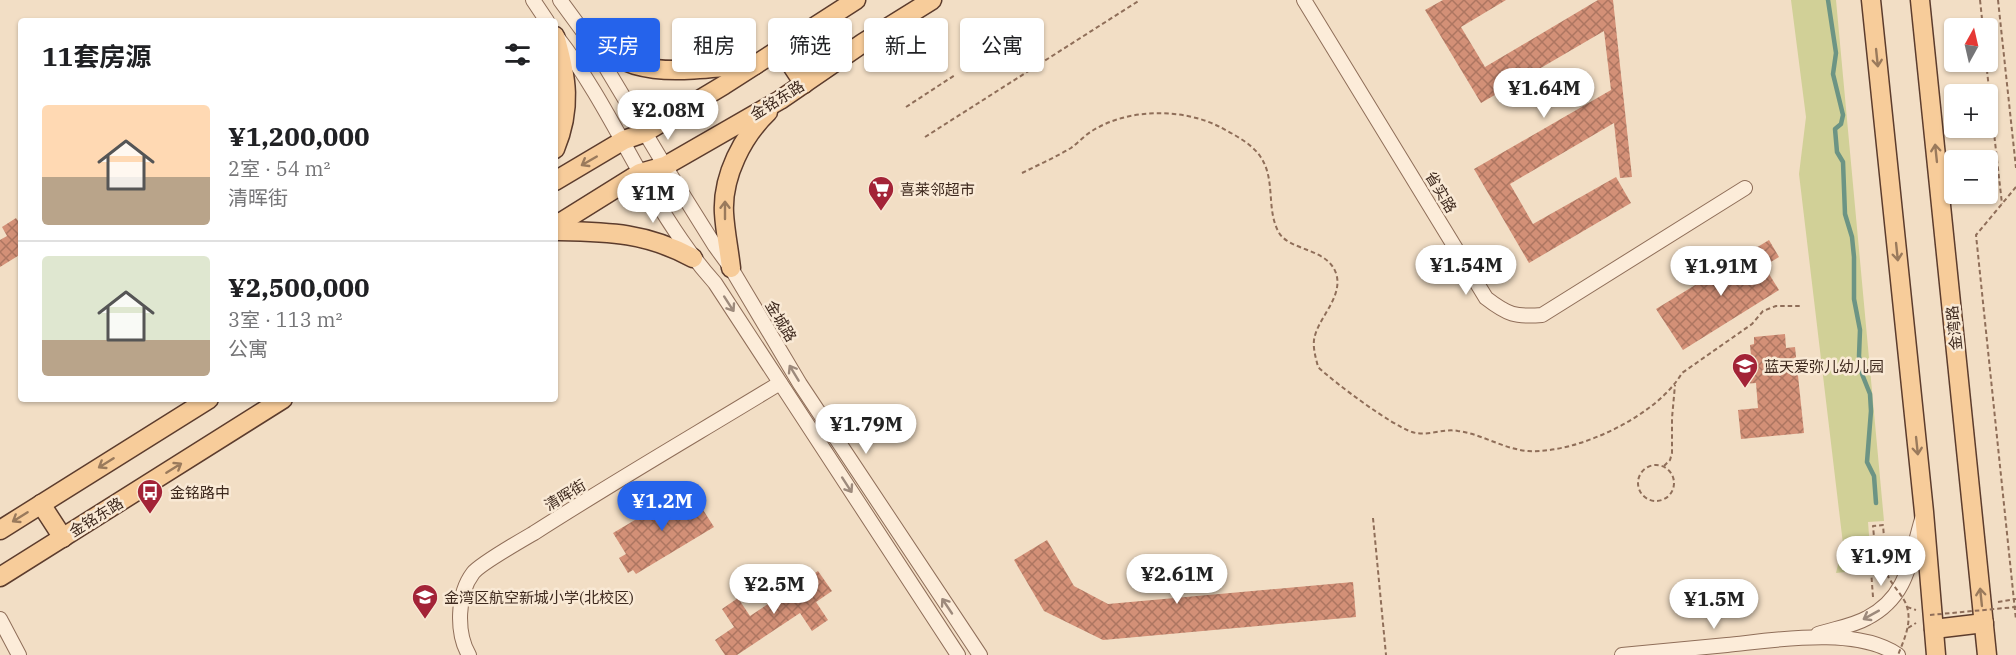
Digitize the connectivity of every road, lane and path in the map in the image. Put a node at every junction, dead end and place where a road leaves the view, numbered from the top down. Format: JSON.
{"nodes":[{"id":1,"x":533,"y":0,"type":"edge"},
{"id":2,"x":560,"y":0,"type":"edge"},
{"id":3,"x":856,"y":0,"type":"edge"},
{"id":4,"x":932,"y":0,"type":"edge"},
{"id":5,"x":1140,"y":0,"type":"edge"},
{"id":6,"x":1304,"y":0,"type":"edge"},
{"id":7,"x":1871,"y":0,"type":"edge"},
{"id":8,"x":1920,"y":0,"type":"edge"},
{"id":9,"x":1980,"y":0,"type":"edge"},
{"id":10,"x":1998,"y":0,"type":"edge"},
{"id":11,"x":545,"y":18,"type":"edge"},
{"id":12,"x":828,"y":18,"type":"edge"},
{"id":13,"x":1982,"y":18,"type":"edge"},
{"id":14,"x":576,"y":21,"type":"edge"},
{"id":15,"x":558,"y":39,"type":"edge"},
{"id":16,"x":558,"y":46,"type":"edge"},
{"id":17,"x":768,"y":58,"type":"edge"},
{"id":18,"x":757,"y":65,"type":"junction"},
{"id":19,"x":660,"y":69,"type":"edge"},
{"id":20,"x":609,"y":72,"type":"edge"},
{"id":21,"x":796,"y":72,"type":"edge"},
{"id":22,"x":1987,"y":72,"type":"edge"},
{"id":23,"x":955,"y":75,"type":"dead end"},
{"id":24,"x":804,"y":84,"type":"junction"},
{"id":25,"x":780,"y":100,"type":"junction"},
{"id":26,"x":906,"y":107,"type":"dead end"},
{"id":27,"x":644,"y":133,"type":"junction"},
{"id":28,"x":925,"y":137,"type":"dead end"},
{"id":29,"x":558,"y":140,"type":"edge"},
{"id":30,"x":624,"y":140,"type":"junction"},
{"id":31,"x":664,"y":166,"type":"junction"},
{"id":32,"x":2016,"y":168,"type":"edge"},
{"id":33,"x":640,"y":173,"type":"junction"},
{"id":34,"x":1022,"y":173,"type":"dead end"},
{"id":35,"x":558,"y":179,"type":"edge"},
{"id":36,"x":2016,"y":187,"type":"edge"},
{"id":37,"x":1744,"y":188,"type":"dead end"},
{"id":38,"x":2002,"y":204,"type":"junction"},
{"id":39,"x":558,"y":224,"type":"edge"},
{"id":40,"x":558,"y":231,"type":"edge"},
{"id":41,"x":693,"y":258,"type":"junction"},
{"id":42,"x":731,"y":268,"type":"junction"},
{"id":43,"x":1800,"y":306,"type":"dead end"},
{"id":44,"x":780,"y":383,"type":"junction"},
{"id":45,"x":1675,"y":385,"type":"junction"},
{"id":46,"x":204,"y":402,"type":"edge"},
{"id":47,"x":279,"y":402,"type":"edge"},
{"id":48,"x":1664,"y":467,"type":"junction"},
{"id":49,"x":41,"y":504,"type":"junction"},
{"id":50,"x":1924,"y":512,"type":"junction"},
{"id":51,"x":1373,"y":518,"type":"dead end"},
{"id":52,"x":0,"y":530,"type":"edge"},
{"id":53,"x":63,"y":538,"type":"junction"},
{"id":54,"x":2016,"y":551,"type":"edge"},
{"id":55,"x":2009,"y":552,"type":"junction"},
{"id":56,"x":0,"y":577,"type":"edge"},
{"id":57,"x":1887,"y":606,"type":"junction"},
{"id":58,"x":2016,"y":607,"type":"edge"},
{"id":59,"x":0,"y":619,"type":"edge"},
{"id":60,"x":2016,"y":621,"type":"edge"},
{"id":61,"x":1932,"y":622,"type":"junction"},
{"id":62,"x":1984,"y":623,"type":"junction"},
{"id":63,"x":1809,"y":637,"type":"junction"},
{"id":64,"x":20,"y":655,"type":"edge"},
{"id":65,"x":469,"y":655,"type":"edge"},
{"id":66,"x":958,"y":655,"type":"edge"},
{"id":67,"x":980,"y":655,"type":"edge"},
{"id":68,"x":1386,"y":655,"type":"edge"},
{"id":69,"x":1622,"y":655,"type":"edge"},
{"id":70,"x":1898,"y":655,"type":"edge"},
{"id":71,"x":1936,"y":655,"type":"edge"},
{"id":72,"x":1987,"y":655,"type":"edge"}],
"edges":[{"from":1,"to":11,"type":"street"},
{"from":2,"to":14,"type":"street","name":"金城路"},
{"from":3,"to":12,"type":"main road"},
{"from":4,"to":24,"type":"main road","name":"金铭东路"},
{"from":5,"to":28,"type":"path"},
{"from":6,"to":37,"type":"street","name":"省实路"},
{"from":7,"to":50,"type":"main road","one_way":true},
{"from":62,"to":8,"type":"main road","name":"金湾路","one_way":true},
{"from":9,"to":13,"type":"path"},
{"from":10,"to":32,"type":"path"},
{"from":15,"to":30,"type":"street"},
{"from":16,"to":29,"type":"main road"},
{"from":17,"to":18,"type":"main road"},
{"from":18,"to":19,"type":"main road"},
{"from":18,"to":27,"type":"main road"},
{"from":20,"to":27,"type":"street","name":"金城路"},
{"from":21,"to":24,"type":"main road"},
{"from":22,"to":38,"type":"path"},
{"from":23,"to":26,"type":"path"},
{"from":24,"to":25,"type":"main road","name":"金铭东路"},
{"from":25,"to":31,"type":"main road","name":"金铭东路"},
{"from":42,"to":25,"type":"main road","one_way":true},
{"from":27,"to":30,"type":"main road"},
{"from":27,"to":31,"type":"street","name":"金城路"},
{"from":30,"to":33,"type":"street"},
{"from":30,"to":35,"type":"main road","one_way":true},
{"from":31,"to":33,"type":"main road","name":"金铭东路"},
{"from":31,"to":42,"type":"street","name":"金城路"},
{"from":33,"to":39,"type":"main road","name":"金铭东路"},
{"from":33,"to":41,"type":"street"},
{"from":34,"to":45,"type":"path"},
{"from":36,"to":38,"type":"path"},
{"from":38,"to":55,"type":"path"},
{"from":40,"to":41,"type":"main road"},
{"from":41,"to":44,"type":"street","one_way":true},
{"from":67,"to":42,"type":"street","name":"金城路","one_way":true},
{"from":43,"to":45,"type":"path"},
{"from":44,"to":65,"type":"street","name":"清晖街"},
{"from":44,"to":66,"type":"street","one_way":true},
{"from":45,"to":48,"type":"path"},
{"from":46,"to":49,"type":"main road","one_way":true},
{"from":53,"to":47,"type":"main road","name":"金铭东路","one_way":true},
{"from":48,"to":48,"type":"path"},
{"from":49,"to":52,"type":"main road","one_way":true},
{"from":49,"to":53,"type":"main road"},
{"from":50,"to":57,"type":"street"},
{"from":50,"to":61,"type":"main road"},
{"from":51,"to":68,"type":"path"},
{"from":53,"to":56,"type":"main road","name":"金铭东路"},
{"from":54,"to":55,"type":"path"},
{"from":55,"to":60,"type":"path"},
{"from":57,"to":63,"type":"street","one_way":true},
{"from":57,"to":70,"type":"path","bridge":true},
{"from":58,"to":61,"type":"path","bridge":true},
{"from":59,"to":64,"type":"street"},
{"from":61,"to":62,"type":"main road"},
{"from":61,"to":71,"type":"main road"},
{"from":62,"to":72,"type":"main road","name":"金湾路"},
{"from":63,"to":69,"type":"street"},
{"from":63,"to":70,"type":"street"}]}
